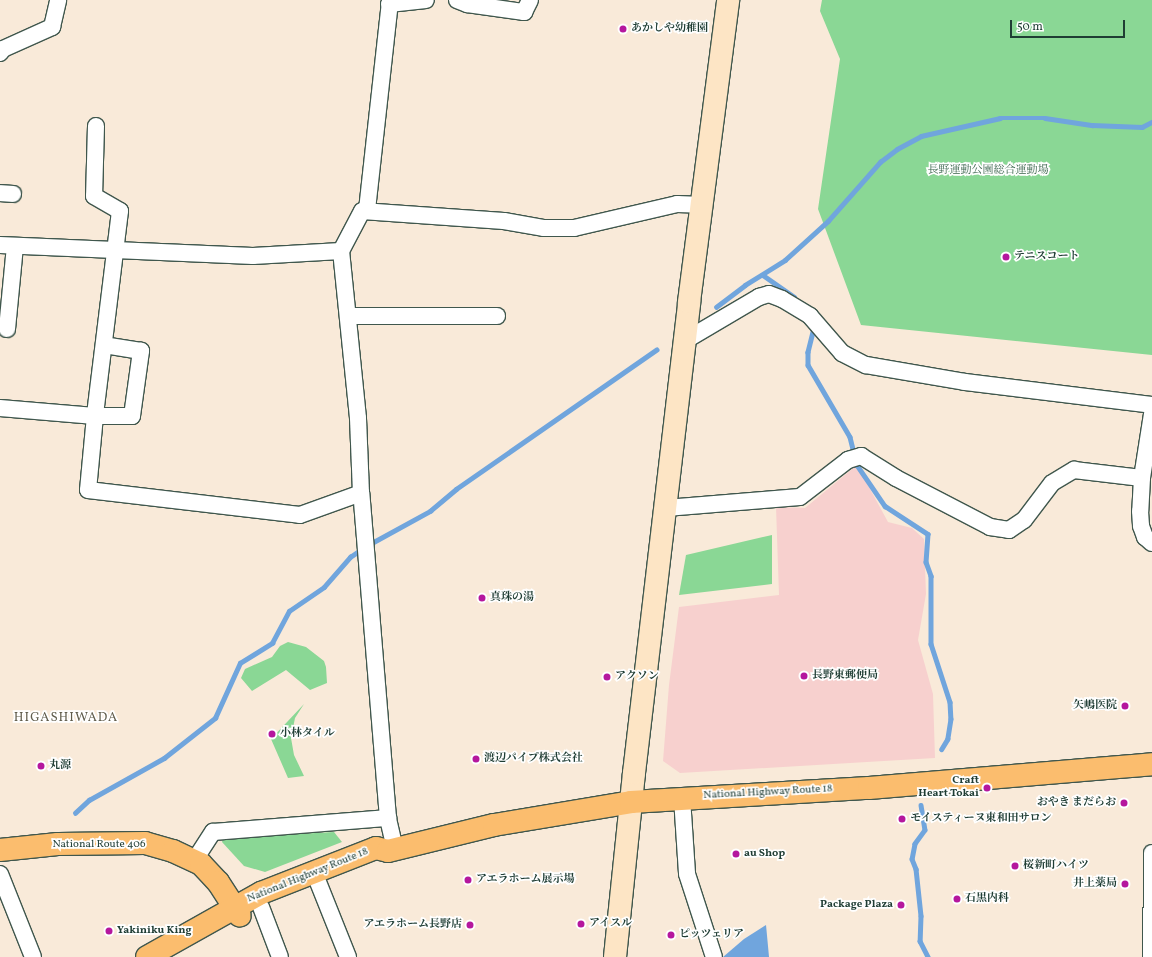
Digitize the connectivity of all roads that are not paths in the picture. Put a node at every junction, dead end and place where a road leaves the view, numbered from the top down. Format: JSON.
{"nodes":[{"id":1,"x":58,"y":0,"type":"edge"},
{"id":2,"x":426,"y":0,"type":"edge"},
{"id":3,"x":457,"y":0,"type":"edge"},
{"id":4,"x":530,"y":0,"type":"edge"},
{"id":5,"x":728,"y":0,"type":"edge"},
{"id":6,"x":390,"y":2,"type":"edge"},
{"id":7,"x":0,"y":53,"type":"edge"},
{"id":8,"x":96,"y":126,"type":"dead end"},
{"id":9,"x":702,"y":205,"type":"junction"},
{"id":10,"x":367,"y":210,"type":"junction"},
{"id":11,"x":8,"y":245,"type":"edge"},
{"id":12,"x":116,"y":250,"type":"junction"},
{"id":13,"x":341,"y":251,"type":"junction"},
{"id":14,"x":349,"y":316,"type":"junction"},
{"id":15,"x":497,"y":316,"type":"dead end"},
{"id":16,"x":7,"y":329,"type":"dead end"},
{"id":17,"x":686,"y":340,"type":"junction"},
{"id":18,"x":104,"y":345,"type":"junction"},
{"id":19,"x":1152,"y":405,"type":"edge"},
{"id":20,"x":0,"y":408,"type":"edge"},
{"id":21,"x":1152,"y":414,"type":"edge"},
{"id":22,"x":95,"y":416,"type":"junction"},
{"id":23,"x":1142,"y":478,"type":"junction"},
{"id":24,"x":361,"y":493,"type":"junction"},
{"id":25,"x":666,"y":508,"type":"junction"},
{"id":26,"x":1152,"y":543,"type":"edge"},
{"id":27,"x":1152,"y":764,"type":"edge"},
{"id":28,"x":682,"y":798,"type":"junction"},
{"id":29,"x":631,"y":802,"type":"junction"},
{"id":30,"x":388,"y":818,"type":"junction"},
{"id":31,"x":0,"y":850,"type":"edge"},
{"id":32,"x":391,"y":850,"type":"junction"},
{"id":33,"x":1152,"y":853,"type":"edge"},
{"id":34,"x":194,"y":861,"type":"junction"},
{"id":35,"x":0,"y":874,"type":"edge"},
{"id":36,"x":318,"y":882,"type":"junction"},
{"id":37,"x":260,"y":907,"type":"junction"},
{"id":38,"x":237,"y":912,"type":"junction"},
{"id":39,"x":1151,"y":939,"type":"edge"},
{"id":40,"x":33,"y":957,"type":"edge"},
{"id":41,"x":147,"y":957,"type":"edge"},
{"id":42,"x":173,"y":957,"type":"edge"},
{"id":43,"x":280,"y":957,"type":"edge"},
{"id":44,"x":348,"y":957,"type":"edge"},
{"id":45,"x":615,"y":957,"type":"edge"},
{"id":46,"x":714,"y":957,"type":"edge"},
{"id":47,"x":1150,"y":957,"type":"edge"}],
"edges":[{"from":1,"to":7,"type":"street"},
{"from":2,"to":6,"type":"street"},
{"from":3,"to":4,"type":"street"},
{"from":5,"to":9,"type":"street"},
{"from":6,"to":10,"type":"street"},
{"from":8,"to":12,"type":"street"},
{"from":9,"to":10,"type":"street"},
{"from":9,"to":17,"type":"street"},
{"from":10,"to":13,"type":"street"},
{"from":11,"to":12,"type":"street"},
{"from":11,"to":16,"type":"street"},
{"from":12,"to":13,"type":"street"},
{"from":12,"to":18,"type":"street"},
{"from":13,"to":14,"type":"street"},
{"from":14,"to":15,"type":"street"},
{"from":14,"to":24,"type":"street"},
{"from":17,"to":19,"type":"street"},
{"from":17,"to":25,"type":"street"},
{"from":18,"to":22,"type":"street"},
{"from":18,"to":22,"type":"street"},
{"from":20,"to":22,"type":"street"},
{"from":21,"to":23,"type":"street"},
{"from":22,"to":24,"type":"street"},
{"from":23,"to":25,"type":"street"},
{"from":23,"to":26,"type":"street"},
{"from":24,"to":30,"type":"street"},
{"from":25,"to":29,"type":"street"},
{"from":27,"to":28,"type":"highway","name":"National Highway Route 18"},
{"from":28,"to":29,"type":"highway","name":"National Highway Route 18"},
{"from":28,"to":46,"type":"street"},
{"from":29,"to":32,"type":"highway","name":"National Highway Route 18"},
{"from":29,"to":45,"type":"street"},
{"from":30,"to":32,"type":"street"},
{"from":30,"to":34,"type":"street"},
{"from":31,"to":34,"type":"highway","name":"National Route 406"},
{"from":32,"to":36,"type":"highway","name":"National Highway Route 18"},
{"from":32,"to":38,"type":"highway","name":"National Highway Route 18"},
{"from":33,"to":39,"type":"street"},
{"from":34,"to":38,"type":"highway","name":"National Route 406"},
{"from":35,"to":40,"type":"street"},
{"from":36,"to":37,"type":"highway","name":"National Highway Route 18"},
{"from":36,"to":44,"type":"street"},
{"from":37,"to":38,"type":"highway","name":"National Highway Route 18"},
{"from":37,"to":43,"type":"street"},
{"from":38,"to":41,"type":"highway","name":"National Highway Route 18"},
{"from":38,"to":42,"type":"highway","name":"National Highway Route 18"},
{"from":39,"to":47,"type":"street"}]}
